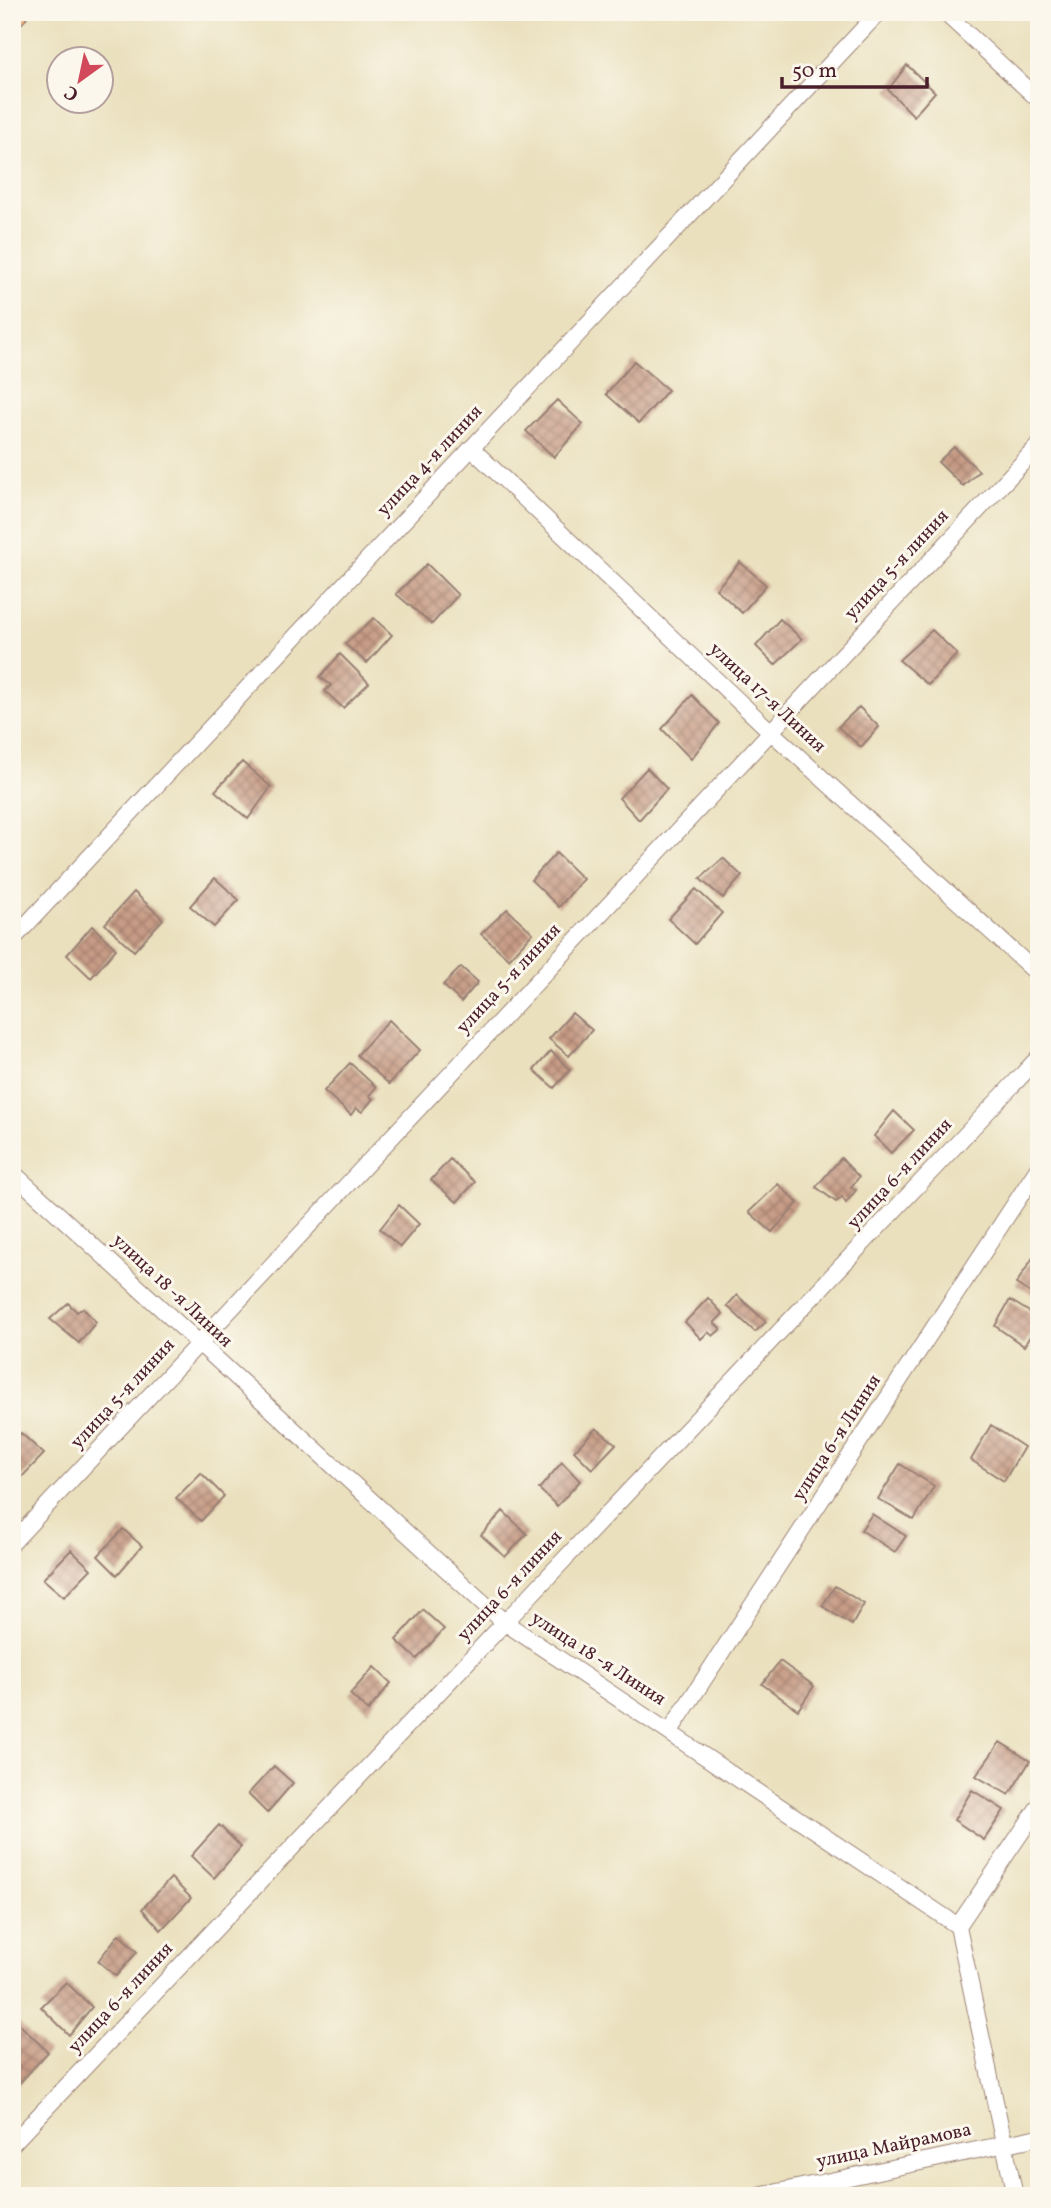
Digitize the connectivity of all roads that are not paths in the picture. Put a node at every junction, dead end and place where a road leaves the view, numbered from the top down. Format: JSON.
{"nodes":[{"id":1,"x":879,"y":12,"type":"edge"},
{"id":2,"x":944,"y":12,"type":"edge"},
{"id":3,"x":1039,"y":100,"type":"edge"},
{"id":4,"x":1039,"y":445,"type":"edge"},
{"id":5,"x":471,"y":448,"type":"junction"},
{"id":6,"x":769,"y":730,"type":"junction"},
{"id":7,"x":12,"y":940,"type":"edge"},
{"id":8,"x":1039,"y":975,"type":"edge"},
{"id":9,"x":1039,"y":1057,"type":"edge"},
{"id":10,"x":1039,"y":1167,"type":"edge"},
{"id":11,"x":12,"y":1172,"type":"edge"},
{"id":12,"x":199,"y":1345,"type":"junction"},
{"id":13,"x":12,"y":1543,"type":"edge"},
{"id":14,"x":504,"y":1622,"type":"junction"},
{"id":15,"x":670,"y":1731,"type":"junction"},
{"id":16,"x":1039,"y":1806,"type":"edge"},
{"id":17,"x":958,"y":1926,"type":"junction"},
{"id":18,"x":1039,"y":2137,"type":"edge"},
{"id":19,"x":12,"y":2144,"type":"edge"},
{"id":20,"x":1004,"y":2144,"type":"junction"},
{"id":21,"x":759,"y":2196,"type":"edge"},
{"id":22,"x":1016,"y":2196,"type":"edge"}],
"edges":[{"from":1,"to":5,"type":"street","name":"улица 4-я линия"},
{"from":2,"to":3,"type":"street"},
{"from":4,"to":6,"type":"street","name":"улица 5-я линия"},
{"from":5,"to":6,"type":"street","name":"улица 17-я Линия"},
{"from":5,"to":7,"type":"street","name":"улица 4-я линия"},
{"from":6,"to":8,"type":"street","name":"улица 17-я Линия"},
{"from":6,"to":12,"type":"street","name":"улица 5-я линия"},
{"from":9,"to":14,"type":"street","name":"улица 6-я линия"},
{"from":10,"to":15,"type":"street","name":"улица 6-я Линия"},
{"from":11,"to":12,"type":"street","name":"улица 18 -я Линия"},
{"from":12,"to":13,"type":"street","name":"улица 5-я линия"},
{"from":12,"to":14,"type":"street","name":"улица 18 -я Линия"},
{"from":14,"to":15,"type":"street","name":"улица 18 -я Линия"},
{"from":14,"to":19,"type":"street","name":"улица 6-я линия"},
{"from":15,"to":17,"type":"street","name":"улица 18 -я Линия"},
{"from":16,"to":17,"type":"street"},
{"from":17,"to":20,"type":"street"},
{"from":18,"to":20,"type":"street","name":"улица Майрамова"},
{"from":20,"to":21,"type":"street","name":"улица Майрамова"},
{"from":20,"to":22,"type":"street"}]}
